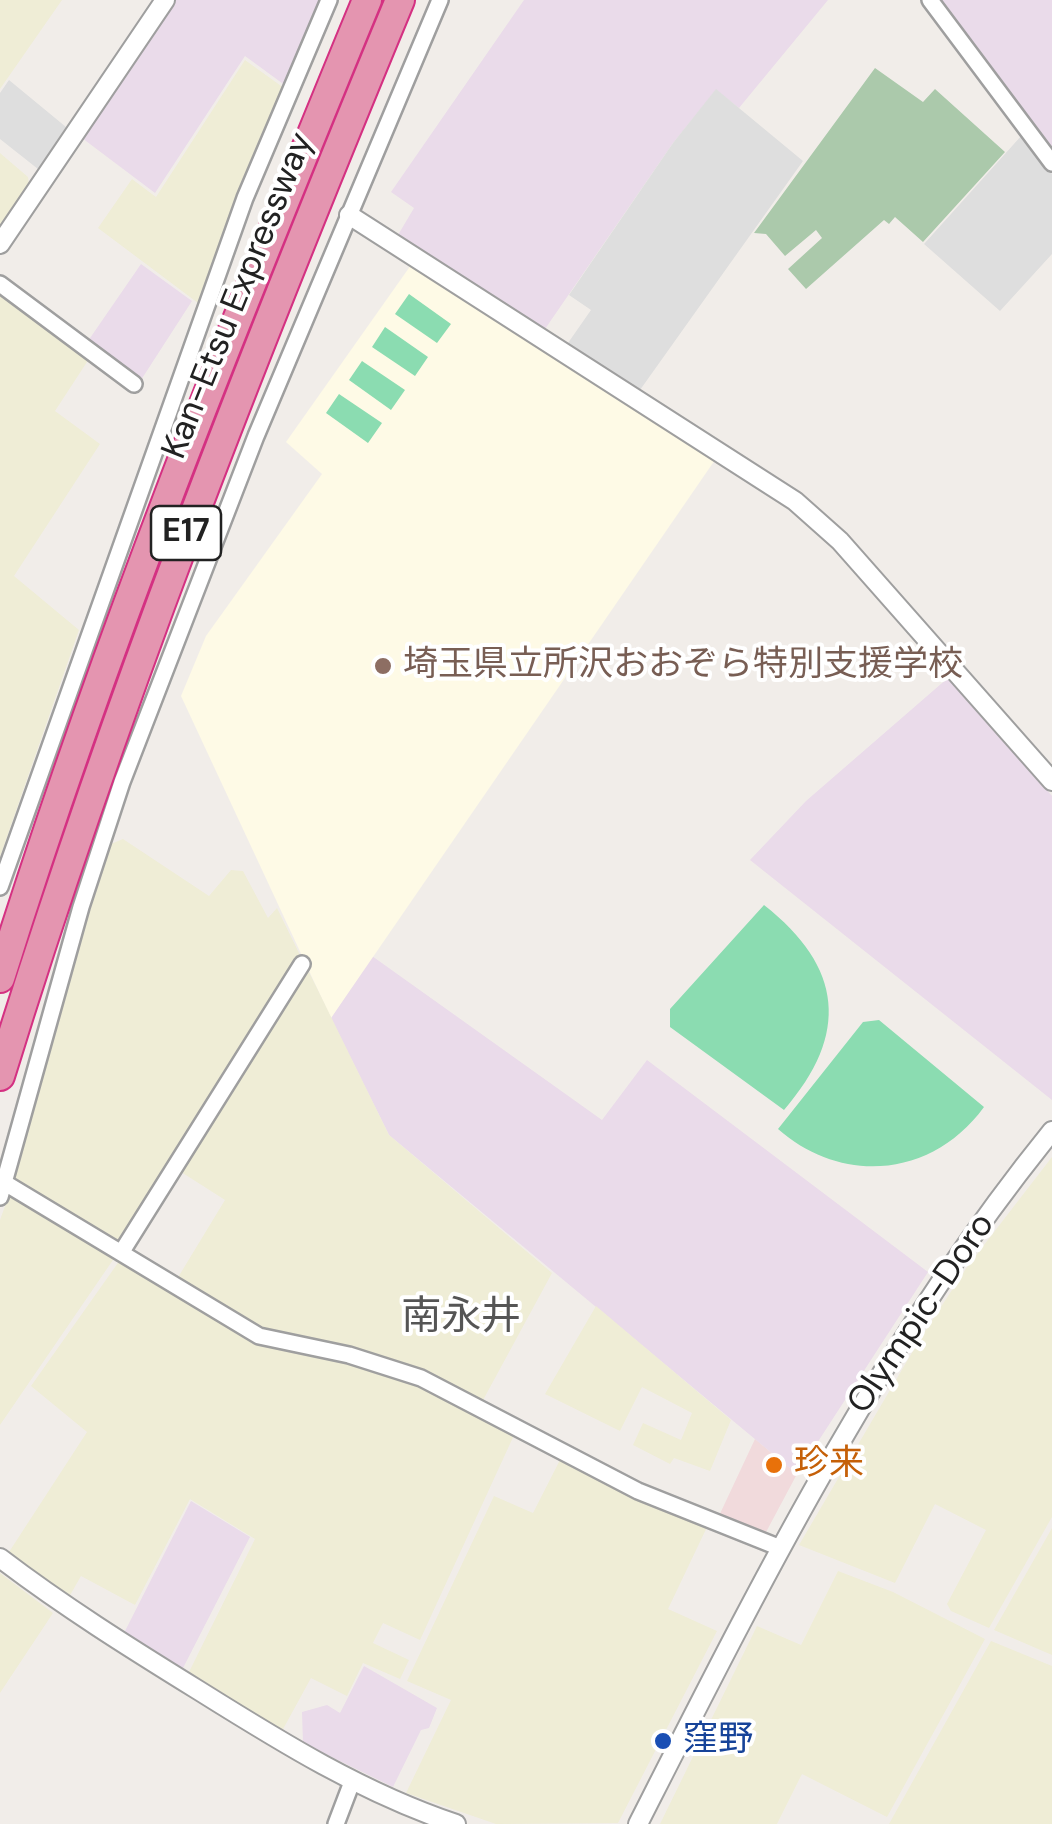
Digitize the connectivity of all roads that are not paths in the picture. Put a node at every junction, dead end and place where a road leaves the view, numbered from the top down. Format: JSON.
{"nodes":[{"id":1,"x":165,"y":0,"type":"edge"},
{"id":2,"x":329,"y":0,"type":"edge"},
{"id":3,"x":367,"y":0,"type":"edge"},
{"id":4,"x":400,"y":0,"type":"edge"},
{"id":5,"x":440,"y":0,"type":"edge"},
{"id":6,"x":930,"y":0,"type":"edge"},
{"id":7,"x":1052,"y":163,"type":"edge"},
{"id":8,"x":349,"y":214,"type":"junction"},
{"id":9,"x":0,"y":244,"type":"edge"},
{"id":10,"x":0,"y":284,"type":"edge"},
{"id":11,"x":134,"y":384,"type":"dead end"},
{"id":12,"x":1052,"y":781,"type":"edge"},
{"id":13,"x":0,"y":887,"type":"edge"},
{"id":14,"x":302,"y":964,"type":"dead end"},
{"id":15,"x":0,"y":978,"type":"edge"},
{"id":16,"x":0,"y":1076,"type":"edge"},
{"id":17,"x":1052,"y":1131,"type":"edge"},
{"id":18,"x":2,"y":1187,"type":"edge"},
{"id":19,"x":121,"y":1252,"type":"junction"},
{"id":20,"x":778,"y":1547,"type":"junction"},
{"id":21,"x":0,"y":1558,"type":"edge"},
{"id":22,"x":352,"y":1782,"type":"junction"},
{"id":23,"x":336,"y":1824,"type":"edge"},
{"id":24,"x":456,"y":1824,"type":"edge"},
{"id":25,"x":638,"y":1824,"type":"edge"}],
"edges":[{"from":1,"to":9,"type":"street"},
{"from":2,"to":13,"type":"street"},
{"from":3,"to":15,"type":"highway","name":"Kan-Etsu Expressway","number":"E17"},
{"from":4,"to":16,"type":"highway","name":"Kan-Etsu Expressway","number":"E17"},
{"from":5,"to":8,"type":"street"},
{"from":6,"to":7,"type":"street"},
{"from":8,"to":12,"type":"street"},
{"from":8,"to":18,"type":"street"},
{"from":10,"to":11,"type":"street"},
{"from":14,"to":19,"type":"street"},
{"from":17,"to":20,"type":"street","name":"Olympic-Doro"},
{"from":18,"to":19,"type":"street"},
{"from":19,"to":20,"type":"street"},
{"from":20,"to":25,"type":"street","name":"Olympic-Doro"},
{"from":21,"to":22,"type":"street"},
{"from":22,"to":23,"type":"street"},
{"from":22,"to":24,"type":"street"}]}
